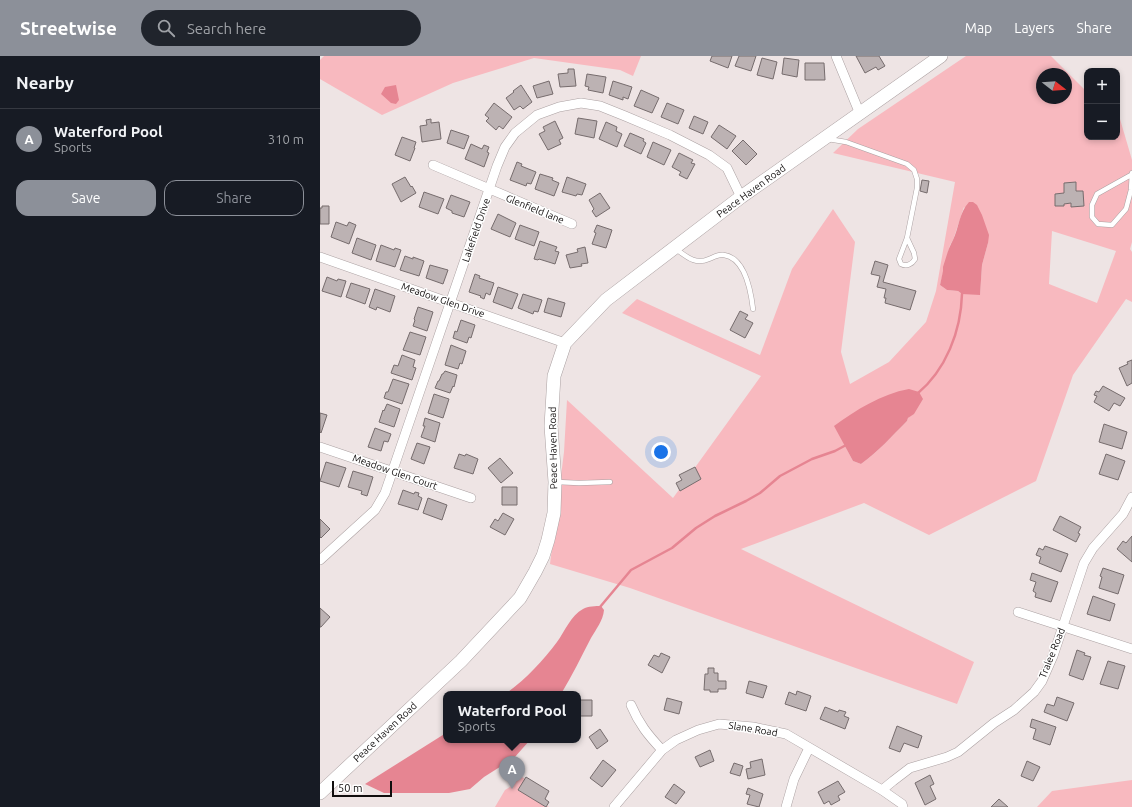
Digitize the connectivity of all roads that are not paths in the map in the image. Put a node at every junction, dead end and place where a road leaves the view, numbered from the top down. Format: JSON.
{"nodes":[{"id":1,"x":836,"y":56,"type":"edge"},
{"id":2,"x":941,"y":56,"type":"edge"},
{"id":3,"x":860,"y":114,"type":"junction"},
{"id":4,"x":826,"y":138,"type":"junction"},
{"id":5,"x":433,"y":165,"type":"dead end"},
{"id":6,"x":1132,"y":174,"type":"edge"},
{"id":7,"x":489,"y":190,"type":"junction"},
{"id":8,"x":741,"y":197,"type":"junction"},
{"id":9,"x":572,"y":224,"type":"dead end"},
{"id":10,"x":907,"y":238,"type":"junction"},
{"id":11,"x":674,"y":248,"type":"junction"},
{"id":12,"x":320,"y":257,"type":"edge"},
{"id":13,"x":451,"y":303,"type":"junction"},
{"id":14,"x":753,"y":309,"type":"dead end"},
{"id":15,"x":565,"y":343,"type":"junction"},
{"id":16,"x":320,"y":447,"type":"edge"},
{"id":17,"x":393,"y":472,"type":"junction"},
{"id":18,"x":555,"y":482,"type":"junction"},
{"id":19,"x":610,"y":482,"type":"dead end"},
{"id":20,"x":1132,"y":497,"type":"edge"},
{"id":21,"x":471,"y":498,"type":"dead end"},
{"id":22,"x":320,"y":560,"type":"edge"},
{"id":23,"x":1018,"y":612,"type":"dead end"},
{"id":24,"x":1063,"y":627,"type":"junction"},
{"id":25,"x":1132,"y":649,"type":"edge"},
{"id":26,"x":631,"y":705,"type":"dead end"},
{"id":27,"x":809,"y":748,"type":"junction"},
{"id":28,"x":662,"y":750,"type":"junction"},
{"id":29,"x":882,"y":790,"type":"junction"},
{"id":30,"x":320,"y":793,"type":"edge"},
{"id":31,"x":614,"y":807,"type":"edge"},
{"id":32,"x":786,"y":807,"type":"edge"},
{"id":33,"x":904,"y":807,"type":"edge"}],
"edges":[{"from":1,"to":3,"type":"street"},
{"from":2,"to":3,"type":"main road","name":"Peace Haven Road"},
{"from":3,"to":4,"type":"main road","name":"Peace Haven Road"},
{"from":4,"to":8,"type":"main road","name":"Peace Haven Road"},
{"from":4,"to":10,"type":"lane"},
{"from":5,"to":7,"type":"street","name":"Glenfield lane"},
{"from":6,"to":6,"type":"lane"},
{"from":7,"to":8,"type":"street","name":"Lakefield Drive"},
{"from":7,"to":9,"type":"street","name":"Glenfield lane"},
{"from":7,"to":13,"type":"street","name":"Lakefield Drive"},
{"from":8,"to":11,"type":"main road","name":"Peace Haven Road"},
{"from":10,"to":10,"type":"lane"},
{"from":11,"to":14,"type":"lane"},
{"from":11,"to":15,"type":"main road","name":"Peace Haven Road"},
{"from":12,"to":13,"type":"street","name":"Meadow Glen Drive"},
{"from":13,"to":15,"type":"street","name":"Meadow Glen Drive"},
{"from":13,"to":17,"type":"street","name":"Lakefield Drive"},
{"from":15,"to":18,"type":"main road","name":"Peace Haven Road"},
{"from":16,"to":17,"type":"street","name":"Meadow Glen Court"},
{"from":17,"to":21,"type":"street","name":"Meadow Glen Court"},
{"from":17,"to":22,"type":"street","name":"Lakefield Drive"},
{"from":18,"to":19,"type":"lane"},
{"from":18,"to":30,"type":"main road","name":"Peace Haven Road"},
{"from":20,"to":24,"type":"street","name":"Tralee Road"},
{"from":23,"to":24,"type":"street"},
{"from":24,"to":25,"type":"street"},
{"from":24,"to":29,"type":"street","name":"Tralee Road"},
{"from":26,"to":28,"type":"street"},
{"from":27,"to":28,"type":"street","name":"Slane Road"},
{"from":27,"to":29,"type":"street","name":"Slane Road"},
{"from":27,"to":32,"type":"street"},
{"from":28,"to":31,"type":"street","name":"Slane Road"},
{"from":29,"to":33,"type":"street","name":"Slane Road"}]}
